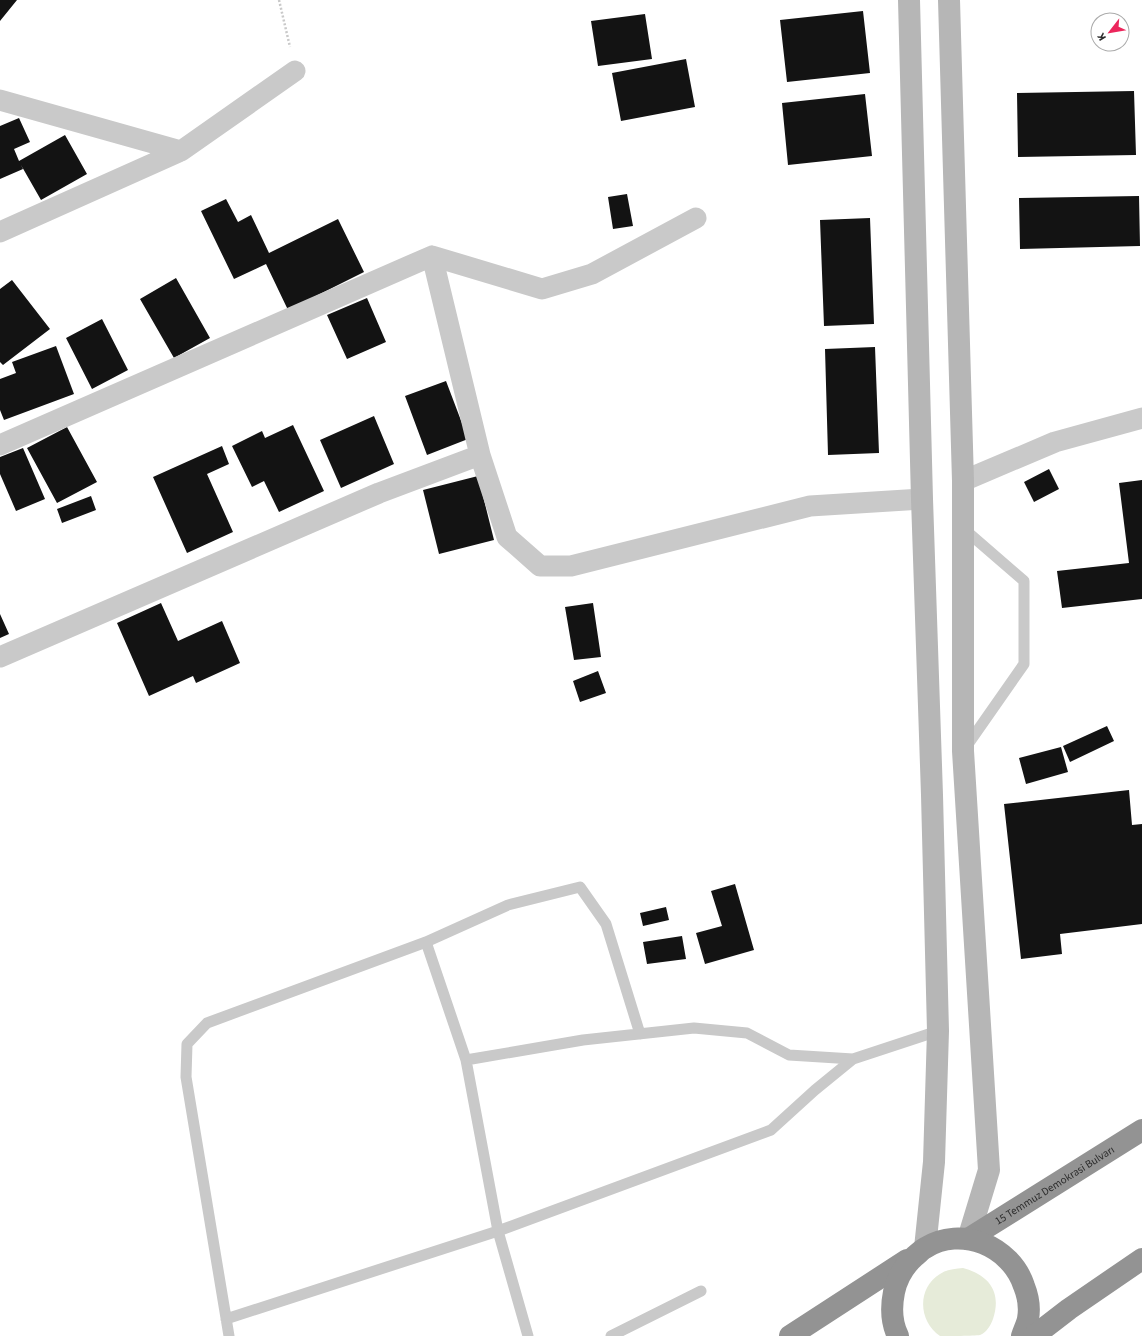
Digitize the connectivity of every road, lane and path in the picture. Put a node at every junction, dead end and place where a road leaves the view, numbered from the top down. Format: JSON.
{"nodes":[{"id":1,"x":279,"y":0,"type":"edge"},
{"id":2,"x":909,"y":0,"type":"edge"},
{"id":3,"x":949,"y":0,"type":"edge"},
{"id":4,"x":295,"y":71,"type":"joint"},
{"id":5,"x":0,"y":100,"type":"edge"},
{"id":6,"x":181,"y":151,"type":"junction"},
{"id":7,"x":696,"y":218,"type":"dead end"},
{"id":8,"x":0,"y":232,"type":"edge"},
{"id":9,"x":432,"y":256,"type":"junction"},
{"id":10,"x":1142,"y":418,"type":"edge"},
{"id":11,"x":0,"y":445,"type":"edge"},
{"id":12,"x":480,"y":455,"type":"junction"},
{"id":13,"x":963,"y":481,"type":"junction"},
{"id":14,"x":922,"y":499,"type":"junction"},
{"id":15,"x":964,"y":529,"type":"junction"},
{"id":16,"x":0,"y":657,"type":"edge"},
{"id":17,"x":963,"y":751,"type":"junction"},
{"id":18,"x":426,"y":942,"type":"junction"},
{"id":19,"x":938,"y":1031,"type":"junction"},
{"id":20,"x":640,"y":1034,"type":"junction"},
{"id":21,"x":853,"y":1059,"type":"junction"},
{"id":22,"x":466,"y":1060,"type":"junction"},
{"id":23,"x":1142,"y":1130,"type":"edge"},
{"id":24,"x":498,"y":1231,"type":"junction"},
{"id":25,"x":968,"y":1239,"type":"junction"},
{"id":26,"x":925,"y":1248,"type":"junction"},
{"id":27,"x":1142,"y":1259,"type":"edge"},
{"id":28,"x":701,"y":1291,"type":"dead end"},
{"id":29,"x":226,"y":1319,"type":"junction"},
{"id":30,"x":229,"y":1336,"type":"edge"},
{"id":31,"x":528,"y":1336,"type":"edge"},
{"id":32,"x":610,"y":1336,"type":"edge"},
{"id":33,"x":790,"y":1336,"type":"edge"},
{"id":34,"x":898,"y":1336,"type":"edge"},
{"id":35,"x":1022,"y":1336,"type":"edge"},
{"id":36,"x":1034,"y":1336,"type":"edge"}],
"edges":[{"from":1,"to":4,"type":"path"},
{"from":2,"to":14,"type":"street"},
{"from":3,"to":13,"type":"street"},
{"from":4,"to":6,"type":"street"},
{"from":5,"to":6,"type":"street"},
{"from":6,"to":8,"type":"street"},
{"from":7,"to":9,"type":"street"},
{"from":9,"to":11,"type":"street"},
{"from":9,"to":12,"type":"street"},
{"from":10,"to":13,"type":"street"},
{"from":12,"to":14,"type":"street"},
{"from":12,"to":16,"type":"street"},
{"from":13,"to":15,"type":"street"},
{"from":14,"to":19,"type":"street"},
{"from":15,"to":17,"type":"street"},
{"from":15,"to":17,"type":"lane"},
{"from":17,"to":25,"type":"street"},
{"from":18,"to":20,"type":"lane"},
{"from":18,"to":22,"type":"lane"},
{"from":18,"to":29,"type":"lane"},
{"from":19,"to":21,"type":"lane"},
{"from":19,"to":26,"type":"street"},
{"from":20,"to":21,"type":"lane"},
{"from":20,"to":22,"type":"lane"},
{"from":21,"to":24,"type":"lane"},
{"from":22,"to":24,"type":"lane"},
{"from":23,"to":25,"type":"highway","name":"15 Temmuz Demokrasi Bulvarı"},
{"from":24,"to":29,"type":"lane"},
{"from":24,"to":31,"type":"lane"},
{"from":25,"to":26,"type":"highway"},
{"from":25,"to":35,"type":"highway"},
{"from":26,"to":33,"type":"highway"},
{"from":26,"to":34,"type":"highway"},
{"from":27,"to":36,"type":"highway"},
{"from":28,"to":32,"type":"lane"},
{"from":29,"to":30,"type":"lane"}]}
